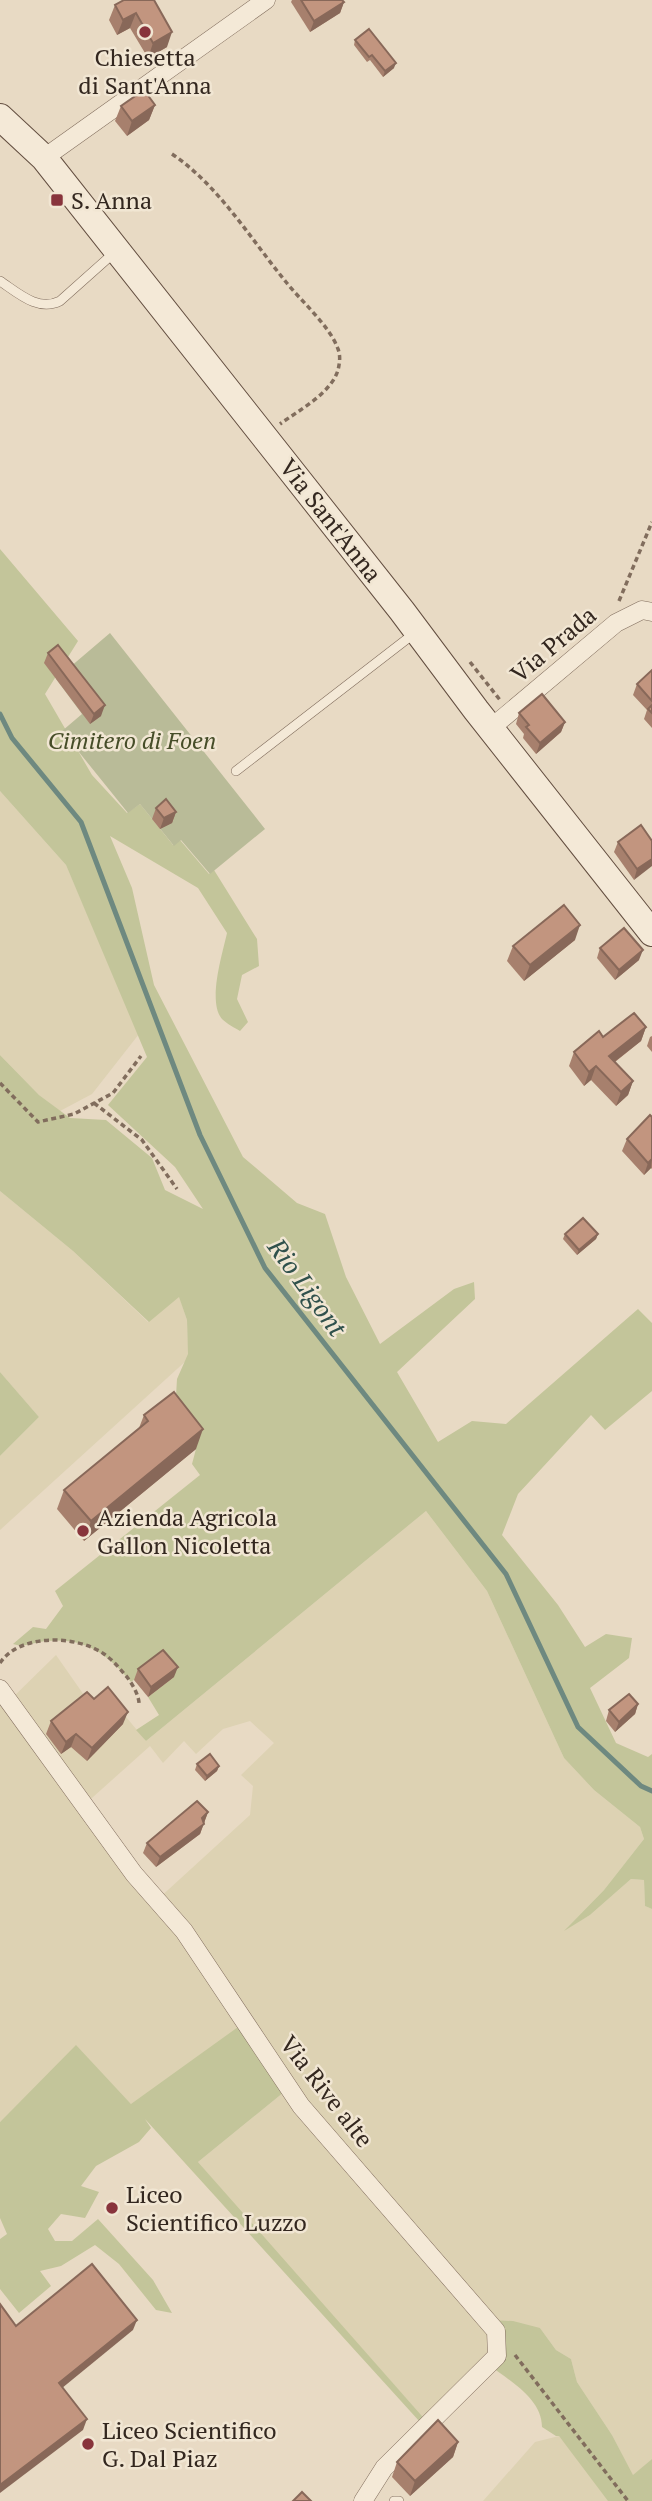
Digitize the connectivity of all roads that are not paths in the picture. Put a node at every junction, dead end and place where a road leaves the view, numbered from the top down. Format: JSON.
{"nodes":[{"id":1,"x":266,"y":0,"type":"edge"},
{"id":2,"x":0,"y":117,"type":"edge"},
{"id":3,"x":44,"y":158,"type":"junction"},
{"id":4,"x":117,"y":250,"type":"junction"},
{"id":5,"x":0,"y":281,"type":"edge"},
{"id":6,"x":652,"y":612,"type":"edge"},
{"id":7,"x":417,"y":631,"type":"junction"},
{"id":8,"x":491,"y":728,"type":"junction"},
{"id":9,"x":236,"y":771,"type":"dead end"},
{"id":10,"x":652,"y":933,"type":"edge"},
{"id":11,"x":0,"y":1689,"type":"edge"},
{"id":12,"x":363,"y":2501,"type":"edge"}],
"edges":[{"from":1,"to":3,"type":"street"},
{"from":2,"to":3,"type":"main road","name":"Via Sant'Anna"},
{"from":3,"to":4,"type":"main road","name":"Via Sant'Anna"},
{"from":4,"to":5,"type":"lane"},
{"from":4,"to":7,"type":"main road","name":"Via Sant'Anna"},
{"from":6,"to":8,"type":"street","name":"Via Prada"},
{"from":7,"to":8,"type":"main road","name":"Via Sant'Anna"},
{"from":7,"to":9,"type":"lane"},
{"from":8,"to":10,"type":"main road","name":"Via Sant'Anna"},
{"from":11,"to":12,"type":"street","name":"Via Rive alte"}]}
